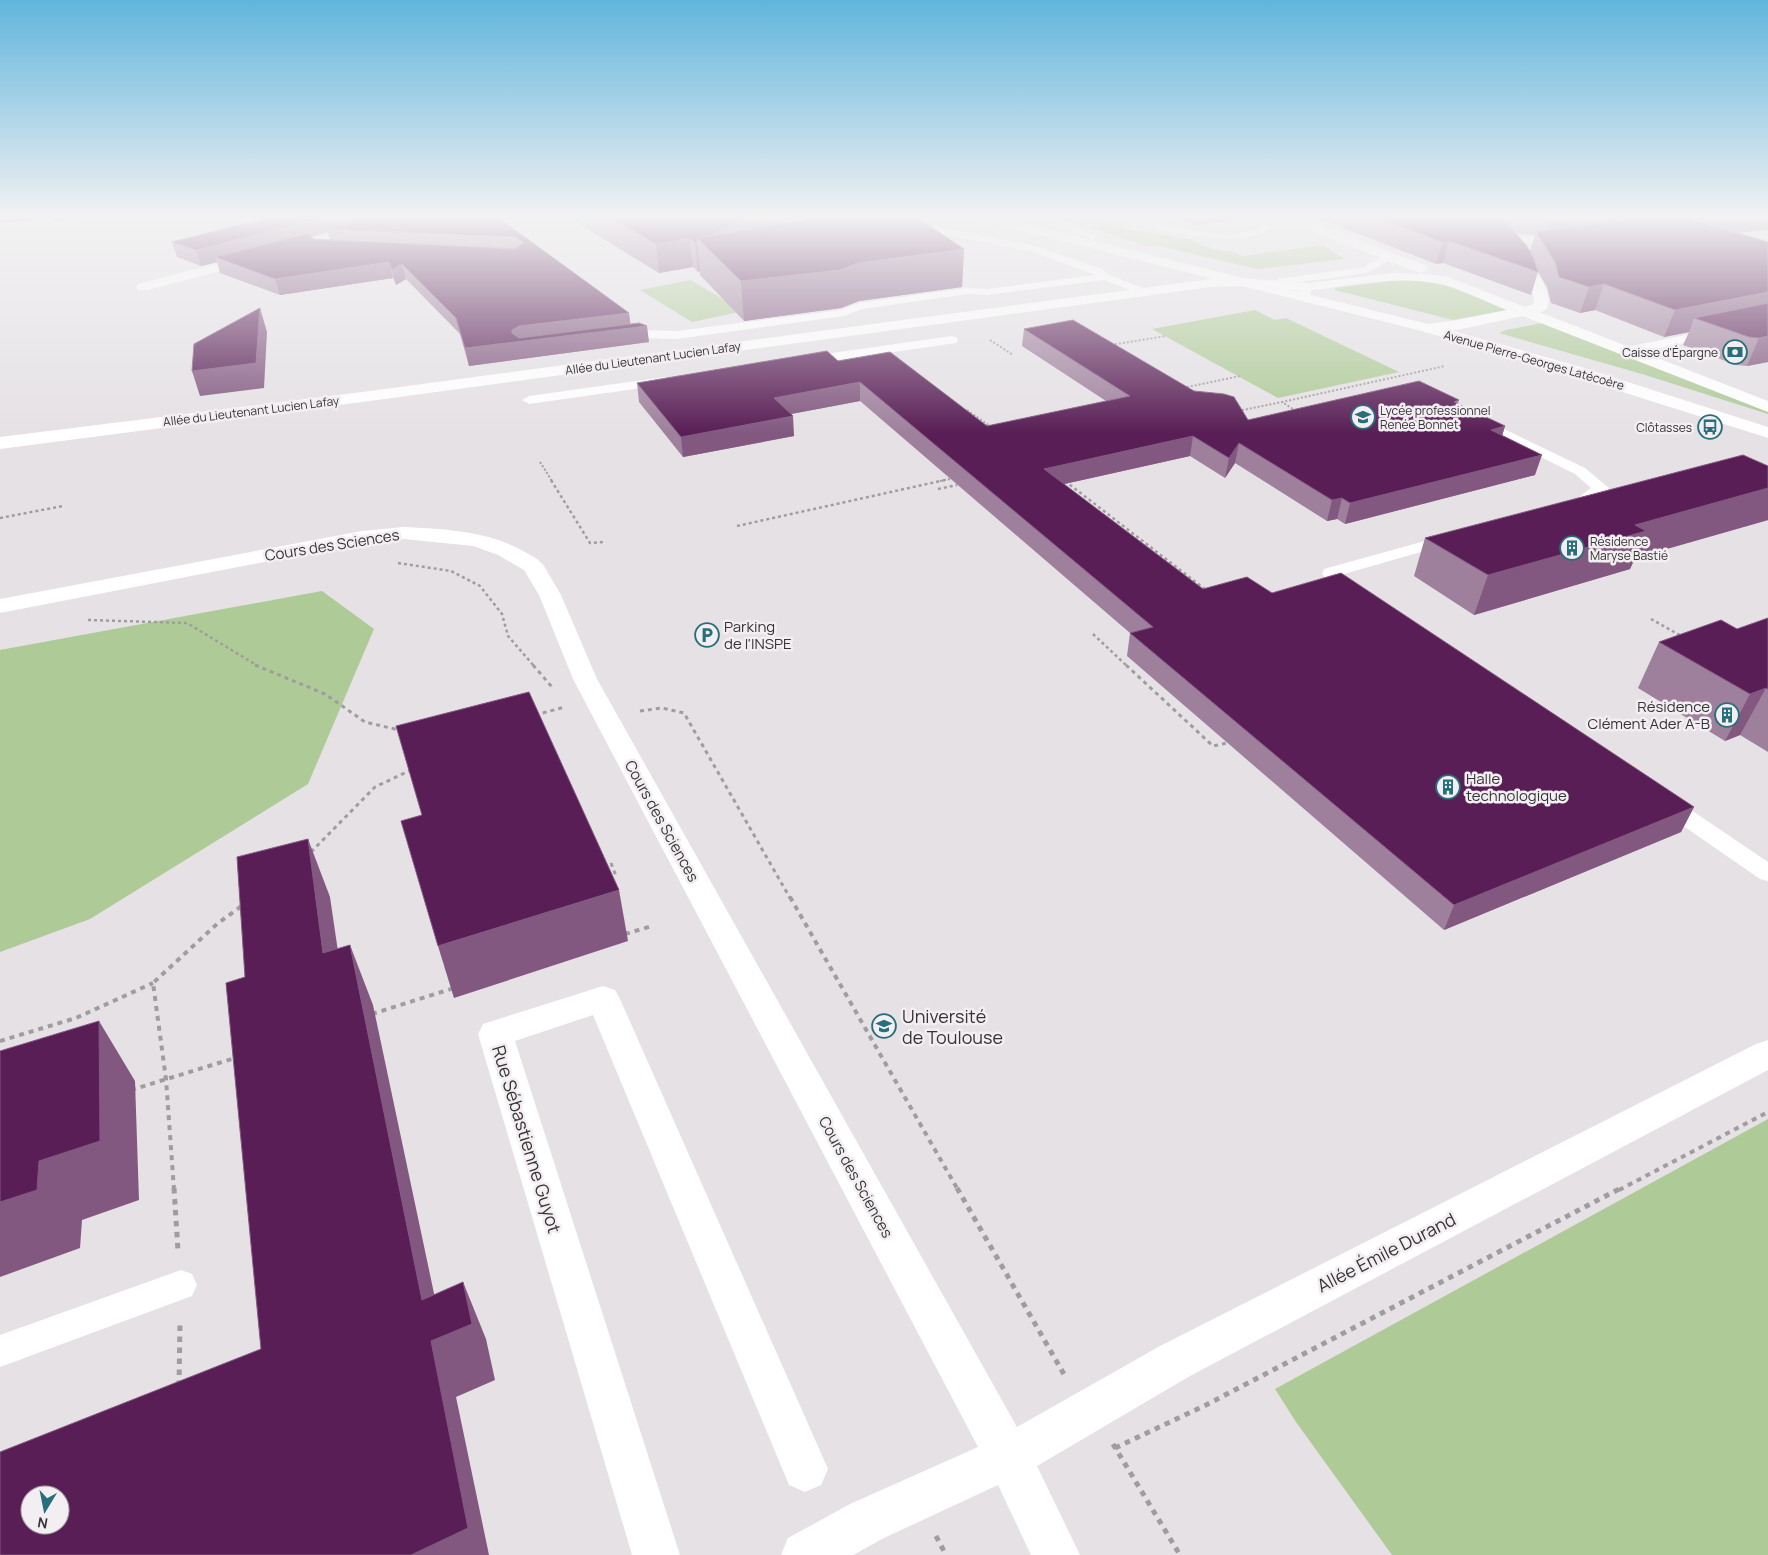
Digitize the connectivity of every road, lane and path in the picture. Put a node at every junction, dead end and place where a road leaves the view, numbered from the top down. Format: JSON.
{"nodes":[{"id":1,"x":1014,"y":289,"type":"edge"},
{"id":2,"x":1135,"y":289,"type":"edge"},
{"id":3,"x":1175,"y":289,"type":"edge"},
{"id":4,"x":1292,"y":289,"type":"edge"},
{"id":5,"x":1322,"y":289,"type":"edge"},
{"id":6,"x":1466,"y":289,"type":"edge"},
{"id":7,"x":1539,"y":289,"type":"edge"},
{"id":8,"x":1304,"y":292,"type":"junction"},
{"id":9,"x":1147,"y":293,"type":"junction"},
{"id":10,"x":1528,"y":311,"type":"junction"},
{"id":11,"x":931,"y":321,"type":"junction"},
{"id":12,"x":1457,"y":325,"type":"junction"},
{"id":13,"x":1426,"y":328,"type":"junction"},
{"id":14,"x":1729,"y":330,"type":"edge"},
{"id":15,"x":983,"y":335,"type":"dead end"},
{"id":16,"x":1166,"y":336,"type":"dead end"},
{"id":17,"x":611,"y":338,"type":"edge"},
{"id":18,"x":1116,"y":351,"type":"edge"},
{"id":19,"x":1627,"y":351,"type":"junction"},
{"id":20,"x":1013,"y":355,"type":"dead end"},
{"id":21,"x":795,"y":362,"type":"edge"},
{"id":22,"x":1445,"y":366,"type":"dead end"},
{"id":23,"x":1240,"y":376,"type":"dead end"},
{"id":24,"x":677,"y":379,"type":"edge"},
{"id":25,"x":1188,"y":393,"type":"edge"},
{"id":26,"x":529,"y":400,"type":"dead end"},
{"id":27,"x":1282,"y":402,"type":"junction"},
{"id":28,"x":1768,"y":407,"type":"edge"},
{"id":29,"x":967,"y":410,"type":"edge"},
{"id":30,"x":1296,"y":411,"type":"edge"},
{"id":31,"x":1467,"y":415,"type":"edge"},
{"id":32,"x":1243,"y":418,"type":"edge"},
{"id":33,"x":1768,"y":420,"type":"edge"},
{"id":34,"x":991,"y":428,"type":"edge"},
{"id":35,"x":1768,"y":433,"type":"edge"},
{"id":36,"x":0,"y":443,"type":"edge"},
{"id":37,"x":540,"y":462,"type":"dead end"},
{"id":38,"x":950,"y":479,"type":"edge"},
{"id":39,"x":1063,"y":480,"type":"edge"},
{"id":40,"x":957,"y":485,"type":"edge"},
{"id":41,"x":938,"y":489,"type":"dead end"},
{"id":42,"x":64,"y":506,"type":"dead end"},
{"id":43,"x":1550,"y":512,"type":"edge"},
{"id":44,"x":0,"y":518,"type":"edge"},
{"id":45,"x":738,"y":526,"type":"dead end"},
{"id":46,"x":1464,"y":536,"type":"edge"},
{"id":47,"x":604,"y":542,"type":"dead end"},
{"id":48,"x":398,"y":563,"type":"dead end"},
{"id":49,"x":1351,"y":590,"type":"edge"},
{"id":50,"x":1211,"y":594,"type":"edge"},
{"id":51,"x":0,"y":606,"type":"edge"},
{"id":52,"x":1651,"y":619,"type":"dead end"},
{"id":53,"x":82,"y":620,"type":"dead end"},
{"id":54,"x":1093,"y":634,"type":"dead end"},
{"id":55,"x":1691,"y":641,"type":"edge"},
{"id":56,"x":547,"y":681,"type":"dead end"},
{"id":57,"x":596,"y":700,"type":"junction"},
{"id":58,"x":640,"y":711,"type":"dead end"},
{"id":59,"x":526,"y":717,"type":"edge"},
{"id":60,"x":401,"y":731,"type":"edge"},
{"id":61,"x":1228,"y":743,"type":"dead end"},
{"id":62,"x":415,"y":768,"type":"edge"},
{"id":63,"x":1645,"y":790,"type":"edge"},
{"id":64,"x":305,"y":858,"type":"edge"},
{"id":65,"x":611,"y":863,"type":"dead end"},
{"id":66,"x":1768,"y":873,"type":"edge"},
{"id":67,"x":616,"y":876,"type":"dead end"},
{"id":68,"x":249,"y":900,"type":"edge"},
{"id":69,"x":652,"y":926,"type":"dead end"},
{"id":70,"x":623,"y":935,"type":"dead end"},
{"id":71,"x":152,"y":983,"type":"junction"},
{"id":72,"x":461,"y":986,"type":"dead end"},
{"id":73,"x":366,"y":1016,"type":"edge"},
{"id":74,"x":0,"y":1040,"type":"edge"},
{"id":75,"x":1768,"y":1054,"type":"edge"},
{"id":76,"x":242,"y":1055,"type":"edge"},
{"id":77,"x":166,"y":1079,"type":"junction"},
{"id":78,"x":122,"y":1093,"type":"dead end"},
{"id":79,"x":1768,"y":1112,"type":"edge"},
{"id":80,"x":181,"y":1285,"type":"dead end"},
{"id":81,"x":0,"y":1351,"type":"edge"},
{"id":82,"x":1065,"y":1378,"type":"dead end"},
{"id":83,"x":1008,"y":1457,"type":"junction"},
{"id":84,"x":805,"y":1469,"type":"dead end"},
{"id":85,"x":656,"y":1555,"type":"edge"},
{"id":86,"x":805,"y":1555,"type":"edge"},
{"id":87,"x":1056,"y":1555,"type":"edge"},
{"id":88,"x":1180,"y":1555,"type":"edge"}],
"edges":[{"from":1,"to":17,"type":"lane"},
{"from":2,"to":9,"type":"lane"},
{"from":3,"to":9,"type":"street","name":"Allée du Lieutenant Lucien Lafay"},
{"from":4,"to":8,"type":"street","name":"Avenue Pierre-Georges Latécoère"},
{"from":5,"to":8,"type":"street"},
{"from":6,"to":10,"type":"street"},
{"from":7,"to":10,"type":"street"},
{"from":8,"to":12,"type":"street","name":"Avenue Pierre-Georges Latécoère"},
{"from":8,"to":13,"type":"street","name":"Avenue Pierre-Georges Latécoère"},
{"from":9,"to":11,"type":"street","name":"Allée du Lieutenant Lucien Lafay"},
{"from":10,"to":12,"type":"street"},
{"from":10,"to":19,"type":"street"},
{"from":11,"to":21,"type":"lane"},
{"from":11,"to":36,"type":"street","name":"Allée du Lieutenant Lucien Lafay"},
{"from":12,"to":13,"type":"street"},
{"from":12,"to":33,"type":"street","name":"Avenue Pierre-Georges Latécoère"},
{"from":13,"to":35,"type":"street","name":"Avenue Pierre-Georges Latécoère"},
{"from":14,"to":19,"type":"lane"},
{"from":15,"to":20,"type":"path"},
{"from":16,"to":18,"type":"path"},
{"from":19,"to":28,"type":"street"},
{"from":22,"to":27,"type":"path"},
{"from":23,"to":25,"type":"path"},
{"from":24,"to":26,"type":"lane"},
{"from":27,"to":30,"type":"path"},
{"from":27,"to":32,"type":"path"},
{"from":29,"to":34,"type":"path"},
{"from":31,"to":43,"type":"lane"},
{"from":37,"to":47,"type":"path"},
{"from":38,"to":45,"type":"path"},
{"from":39,"to":50,"type":"path"},
{"from":40,"to":41,"type":"path"},
{"from":42,"to":44,"type":"path"},
{"from":46,"to":49,"type":"lane"},
{"from":48,"to":56,"type":"path"},
{"from":51,"to":57,"type":"street","name":"Cours des Sciences"},
{"from":52,"to":55,"type":"path"},
{"from":53,"to":60,"type":"path"},
{"from":54,"to":61,"type":"path"},
{"from":57,"to":59,"type":"path"},
{"from":57,"to":83,"type":"street","name":"Cours des Sciences"},
{"from":58,"to":82,"type":"path"},
{"from":62,"to":64,"type":"path"},
{"from":63,"to":66,"type":"lane"},
{"from":65,"to":67,"type":"path"},
{"from":68,"to":71,"type":"path"},
{"from":69,"to":70,"type":"path"},
{"from":71,"to":74,"type":"path"},
{"from":71,"to":77,"type":"path"},
{"from":72,"to":73,"type":"path"},
{"from":75,"to":83,"type":"street","name":"Allée Émile Durand"},
{"from":76,"to":77,"type":"path"},
{"from":77,"to":78,"type":"path"},
{"from":79,"to":88,"type":"path"},
{"from":80,"to":81,"type":"lane"},
{"from":83,"to":86,"type":"street","name":"Allée Émile Durand"},
{"from":83,"to":87,"type":"street","name":"Cours des Sciences"},
{"from":84,"to":85,"type":"street","name":"Rue Sébastienne Guyot"}]}
